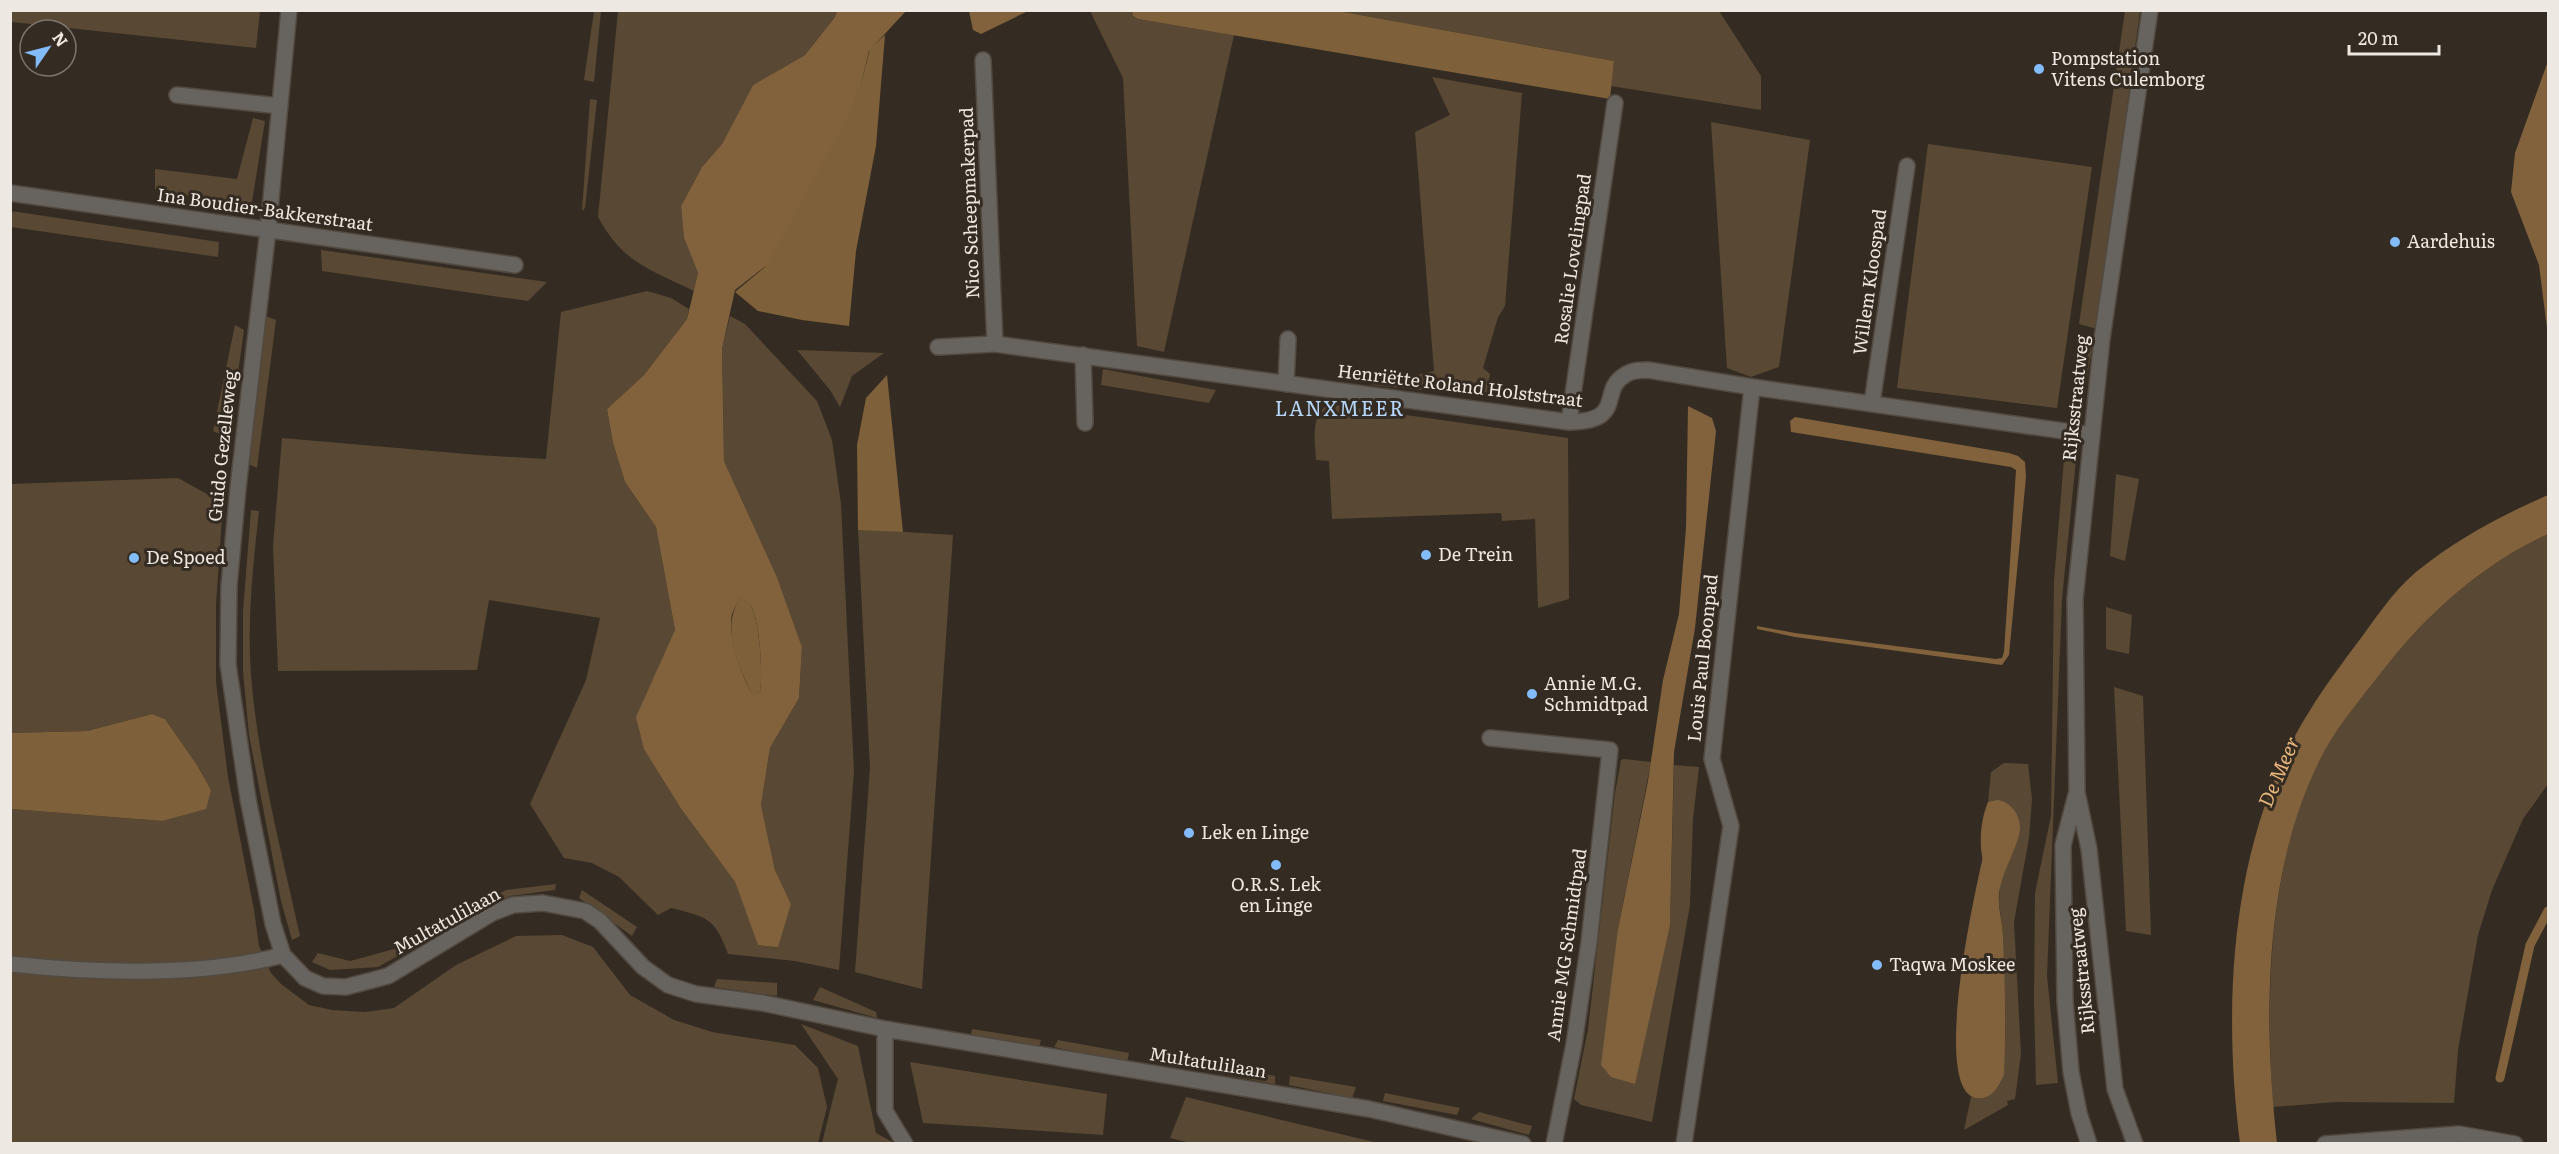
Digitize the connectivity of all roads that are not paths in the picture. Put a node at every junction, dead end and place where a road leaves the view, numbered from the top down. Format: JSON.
{"nodes":[{"id":1,"x":289,"y":10,"type":"edge"},
{"id":2,"x":2150,"y":10,"type":"edge"},
{"id":3,"x":983,"y":60,"type":"dead end"},
{"id":4,"x":177,"y":95,"type":"dead end"},
{"id":5,"x":1615,"y":103,"type":"dead end"},
{"id":6,"x":280,"y":106,"type":"junction"},
{"id":7,"x":1907,"y":166,"type":"dead end"},
{"id":8,"x":10,"y":193,"type":"edge"},
{"id":9,"x":268,"y":230,"type":"junction"},
{"id":10,"x":515,"y":265,"type":"dead end"},
{"id":11,"x":1288,"y":339,"type":"dead end"},
{"id":12,"x":995,"y":344,"type":"junction"},
{"id":13,"x":938,"y":347,"type":"dead end"},
{"id":14,"x":1083,"y":355,"type":"junction"},
{"id":15,"x":1286,"y":384,"type":"junction"},
{"id":16,"x":1752,"y":387,"type":"junction"},
{"id":17,"x":1872,"y":403,"type":"junction"},
{"id":18,"x":1569,"y":422,"type":"junction"},
{"id":19,"x":1085,"y":423,"type":"dead end"},
{"id":20,"x":2092,"y":435,"type":"junction"},
{"id":21,"x":1491,"y":738,"type":"dead end"},
{"id":22,"x":2077,"y":792,"type":"junction"},
{"id":23,"x":283,"y":955,"type":"junction"},
{"id":24,"x":10,"y":964,"type":"edge"},
{"id":25,"x":885,"y":1029,"type":"junction"},
{"id":26,"x":905,"y":1143,"type":"edge"},
{"id":27,"x":1523,"y":1143,"type":"edge"},
{"id":28,"x":1554,"y":1143,"type":"edge"},
{"id":29,"x":1684,"y":1143,"type":"edge"},
{"id":30,"x":2089,"y":1143,"type":"edge"},
{"id":31,"x":2135,"y":1143,"type":"edge"},
{"id":32,"x":2325,"y":1143,"type":"edge"},
{"id":33,"x":2515,"y":1143,"type":"edge"}],
"edges":[{"from":1,"to":6,"type":"street","name":"Guido Gezelleweg"},
{"from":2,"to":20,"type":"street","name":"Rijksstraatweg"},
{"from":3,"to":12,"type":"street","name":"Nico Scheepmakerpad"},
{"from":4,"to":6,"type":"street"},
{"from":5,"to":18,"type":"street","name":"Rosalie Lovelingpad"},
{"from":6,"to":9,"type":"street","name":"Guido Gezelleweg"},
{"from":7,"to":17,"type":"street","name":"Willem Kloospad"},
{"from":8,"to":9,"type":"street","name":"Ina Boudier-Bakkerstraat"},
{"from":9,"to":10,"type":"street","name":"Ina Boudier-Bakkerstraat"},
{"from":9,"to":23,"type":"street","name":"Guido Gezelleweg"},
{"from":11,"to":15,"type":"street"},
{"from":12,"to":13,"type":"street","name":"Henriëtte Roland Holststraat"},
{"from":12,"to":14,"type":"street","name":"Henriëtte Roland Holststraat"},
{"from":14,"to":15,"type":"street","name":"Henriëtte Roland Holststraat"},
{"from":14,"to":19,"type":"street"},
{"from":15,"to":18,"type":"street","name":"Henriëtte Roland Holststraat"},
{"from":16,"to":17,"type":"street","name":"Henriëtte Roland Holststraat"},
{"from":16,"to":18,"type":"street","name":"Henriëtte Roland Holststraat"},
{"from":16,"to":29,"type":"street","name":"Louis Paul Boonpad"},
{"from":17,"to":20,"type":"street","name":"Henriëtte Roland Holststraat"},
{"from":20,"to":22,"type":"street","name":"Rijksstraatweg"},
{"from":21,"to":28,"type":"street","name":"Annie MG Schmidtpad"},
{"from":22,"to":30,"type":"street","name":"Rijksstraatweg"},
{"from":22,"to":31,"type":"street","name":"Rijksstraatweg"},
{"from":23,"to":24,"type":"street"},
{"from":23,"to":25,"type":"street","name":"Multatulilaan"},
{"from":25,"to":26,"type":"street"},
{"from":25,"to":27,"type":"street","name":"Multatulilaan"},
{"from":32,"to":33,"type":"street"}]}
